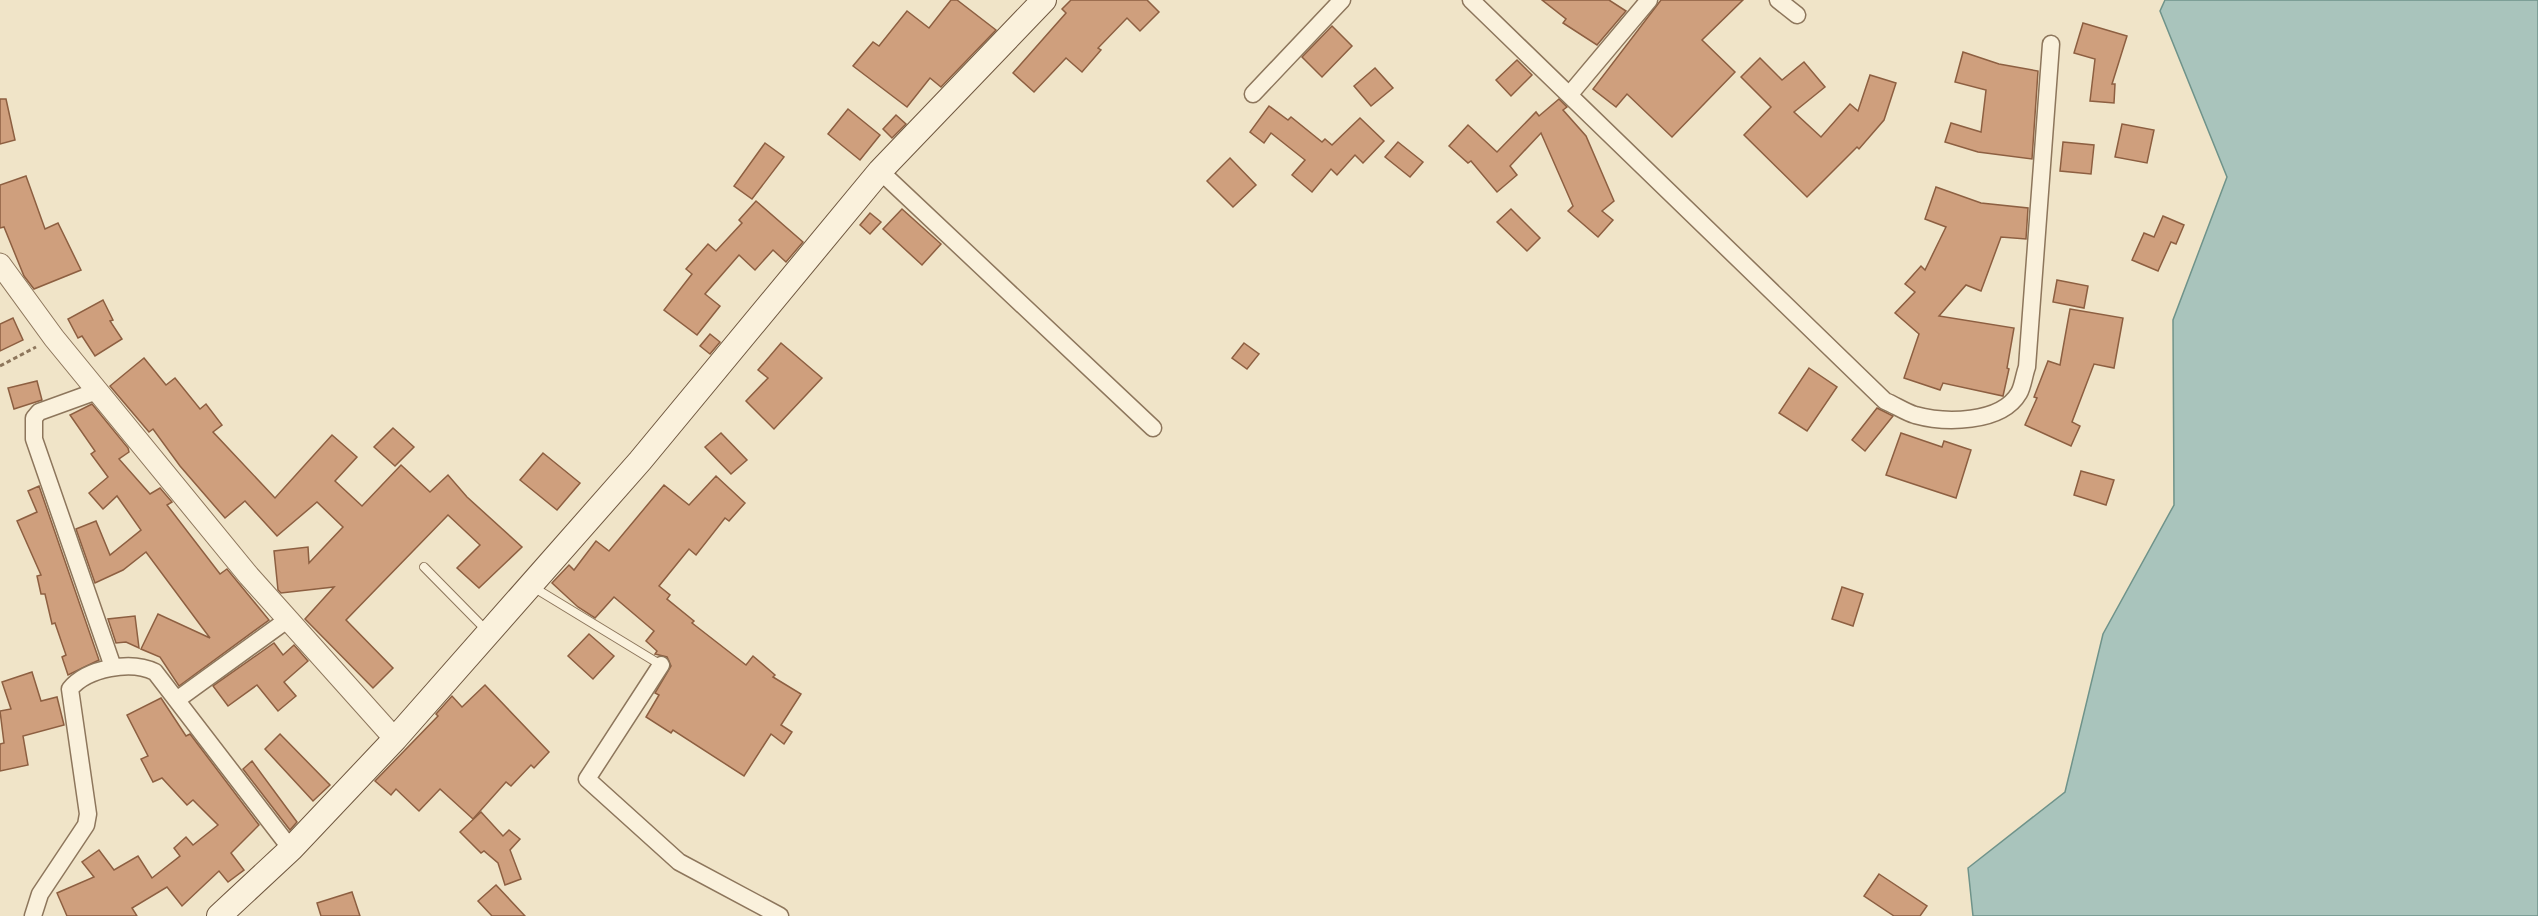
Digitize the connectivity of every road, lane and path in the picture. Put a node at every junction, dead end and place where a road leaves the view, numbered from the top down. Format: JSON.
{"nodes":[{"id":1,"x":1044,"y":0,"type":"edge"},
{"id":2,"x":1342,"y":0,"type":"edge"},
{"id":3,"x":1471,"y":0,"type":"edge"},
{"id":4,"x":1649,"y":0,"type":"edge"},
{"id":5,"x":1778,"y":0,"type":"edge"},
{"id":6,"x":1797,"y":15,"type":"dead end"},
{"id":7,"x":2051,"y":44,"type":"dead end"},
{"id":8,"x":1253,"y":94,"type":"dead end"},
{"id":9,"x":1570,"y":94,"type":"junction"},
{"id":10,"x":880,"y":171,"type":"junction"},
{"id":11,"x":0,"y":264,"type":"edge"},
{"id":12,"x":54,"y":338,"type":"junction"},
{"id":13,"x":0,"y":366,"type":"edge"},
{"id":14,"x":98,"y":391,"type":"junction"},
{"id":15,"x":1153,"y":428,"type":"dead end"},
{"id":16,"x":424,"y":567,"type":"dead end"},
{"id":17,"x":530,"y":586,"type":"junction"},
{"id":18,"x":287,"y":620,"type":"junction"},
{"id":19,"x":488,"y":633,"type":"junction"},
{"id":20,"x":661,"y":665,"type":"joint"},
{"id":21,"x":113,"y":667,"type":"junction"},
{"id":22,"x":178,"y":699,"type":"junction"},
{"id":23,"x":395,"y":739,"type":"junction"},
{"id":24,"x":291,"y":849,"type":"junction"},
{"id":25,"x":33,"y":916,"type":"edge"},
{"id":26,"x":219,"y":916,"type":"edge"},
{"id":27,"x":780,"y":916,"type":"edge"}],
"edges":[{"from":1,"to":10,"type":"main road"},
{"from":2,"to":8,"type":"street"},
{"from":3,"to":9,"type":"street"},
{"from":4,"to":9,"type":"street"},
{"from":5,"to":6,"type":"street"},
{"from":7,"to":9,"type":"street"},
{"from":10,"to":15,"type":"street"},
{"from":10,"to":17,"type":"main road"},
{"from":11,"to":12,"type":"street"},
{"from":12,"to":13,"type":"path"},
{"from":12,"to":14,"type":"street"},
{"from":14,"to":18,"type":"street"},
{"from":14,"to":21,"type":"street"},
{"from":16,"to":19,"type":"lane"},
{"from":17,"to":19,"type":"main road"},
{"from":17,"to":20,"type":"lane"},
{"from":18,"to":22,"type":"street"},
{"from":18,"to":23,"type":"street"},
{"from":19,"to":23,"type":"main road"},
{"from":20,"to":27,"type":"street"},
{"from":21,"to":22,"type":"street"},
{"from":21,"to":25,"type":"street"},
{"from":22,"to":24,"type":"street"},
{"from":23,"to":24,"type":"main road"},
{"from":24,"to":26,"type":"main road"}]}
